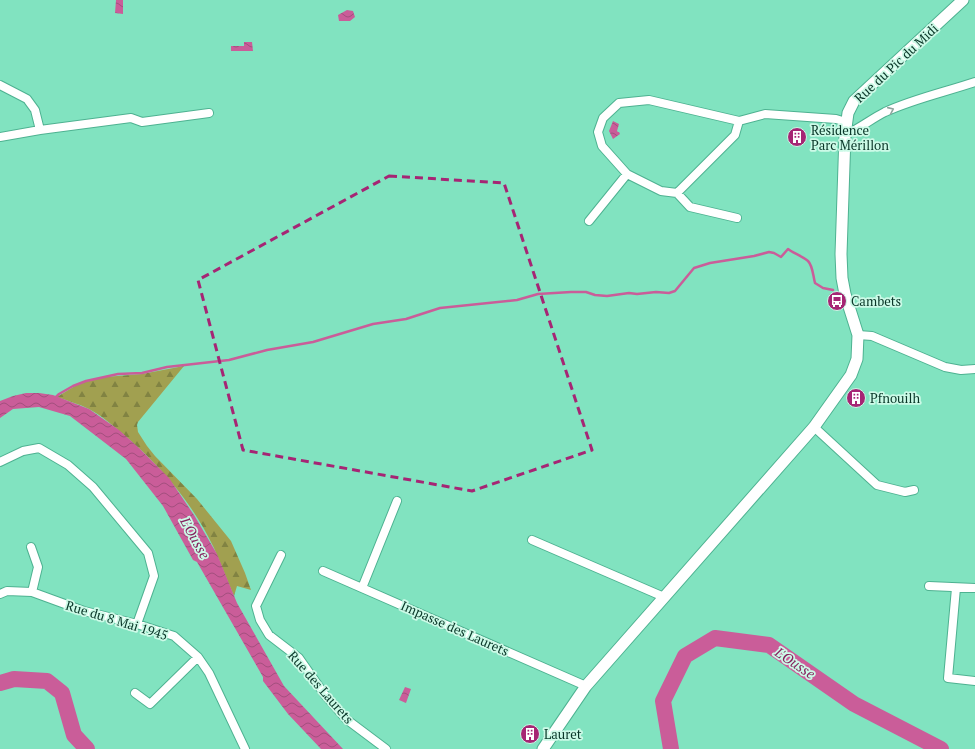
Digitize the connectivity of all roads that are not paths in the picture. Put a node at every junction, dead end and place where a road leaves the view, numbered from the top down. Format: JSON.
{"nodes":[{"id":1,"x":963,"y":0,"type":"edge"},
{"id":2,"x":975,"y":82,"type":"edge"},
{"id":3,"x":0,"y":85,"type":"edge"},
{"id":4,"x":209,"y":113,"type":"dead end"},
{"id":5,"x":739,"y":121,"type":"junction"},
{"id":6,"x":846,"y":122,"type":"junction"},
{"id":7,"x":40,"y":130,"type":"junction"},
{"id":8,"x":845,"y":135,"type":"junction"},
{"id":9,"x":0,"y":137,"type":"edge"},
{"id":10,"x":627,"y":174,"type":"junction"},
{"id":11,"x":677,"y":193,"type":"junction"},
{"id":12,"x":737,"y":218,"type":"dead end"},
{"id":13,"x":589,"y":221,"type":"dead end"},
{"id":14,"x":858,"y":335,"type":"junction"},
{"id":15,"x":975,"y":369,"type":"edge"},
{"id":16,"x":814,"y":428,"type":"junction"},
{"id":17,"x":0,"y":462,"type":"edge"},
{"id":18,"x":914,"y":490,"type":"dead end"},
{"id":19,"x":397,"y":501,"type":"dead end"},
{"id":20,"x":532,"y":540,"type":"dead end"},
{"id":21,"x":31,"y":547,"type":"dead end"},
{"id":22,"x":281,"y":555,"type":"dead end"},
{"id":23,"x":323,"y":571,"type":"dead end"},
{"id":24,"x":929,"y":586,"type":"dead end"},
{"id":25,"x":362,"y":588,"type":"junction"},
{"id":26,"x":956,"y":588,"type":"junction"},
{"id":27,"x":975,"y":588,"type":"edge"},
{"id":28,"x":32,"y":592,"type":"junction"},
{"id":29,"x":0,"y":594,"type":"edge"},
{"id":30,"x":664,"y":597,"type":"junction"},
{"id":31,"x":137,"y":624,"type":"junction"},
{"id":32,"x":198,"y":657,"type":"junction"},
{"id":33,"x":975,"y":681,"type":"edge"},
{"id":34,"x":586,"y":686,"type":"junction"},
{"id":35,"x":135,"y":693,"type":"dead end"},
{"id":36,"x":245,"y":749,"type":"edge"},
{"id":37,"x":386,"y":749,"type":"edge"},
{"id":38,"x":543,"y":749,"type":"edge"}],
"edges":[{"from":1,"to":6,"type":"street","name":"Rue du Pic du Midi"},
{"from":8,"to":2,"type":"street","one_way":true},
{"from":3,"to":7,"type":"street"},
{"from":4,"to":7,"type":"street"},
{"from":5,"to":6,"type":"street"},
{"from":5,"to":10,"type":"street"},
{"from":5,"to":11,"type":"street"},
{"from":6,"to":8,"type":"street","name":"Rue du Pic du Midi"},
{"from":7,"to":9,"type":"street"},
{"from":8,"to":14,"type":"street","name":"Rue du Pic du Midi"},
{"from":10,"to":11,"type":"street"},
{"from":10,"to":13,"type":"street"},
{"from":11,"to":12,"type":"street"},
{"from":14,"to":15,"type":"street"},
{"from":14,"to":16,"type":"street","name":"Rue du Pic du Midi"},
{"from":16,"to":18,"type":"street"},
{"from":16,"to":30,"type":"street","name":"Rue du Pic du Midi"},
{"from":17,"to":31,"type":"street"},
{"from":19,"to":25,"type":"street"},
{"from":20,"to":30,"type":"street"},
{"from":21,"to":28,"type":"street"},
{"from":22,"to":37,"type":"street","name":"Rue des Laurets"},
{"from":23,"to":25,"type":"street","name":"Impasse des Laurets"},
{"from":24,"to":26,"type":"street"},
{"from":25,"to":34,"type":"street","name":"Impasse des Laurets"},
{"from":26,"to":27,"type":"street"},
{"from":26,"to":33,"type":"street"},
{"from":28,"to":29,"type":"street","name":"Rue du 8 Mai 1945"},
{"from":28,"to":31,"type":"street","name":"Rue du 8 Mai 1945"},
{"from":30,"to":34,"type":"street","name":"Rue du Pic du Midi"},
{"from":31,"to":32,"type":"street","name":"Rue du 8 Mai 1945"},
{"from":32,"to":35,"type":"street"},
{"from":32,"to":36,"type":"street","name":"Rue du 8 Mai 1945"},
{"from":34,"to":38,"type":"street","name":"Rue du Pic du Midi"}]}
